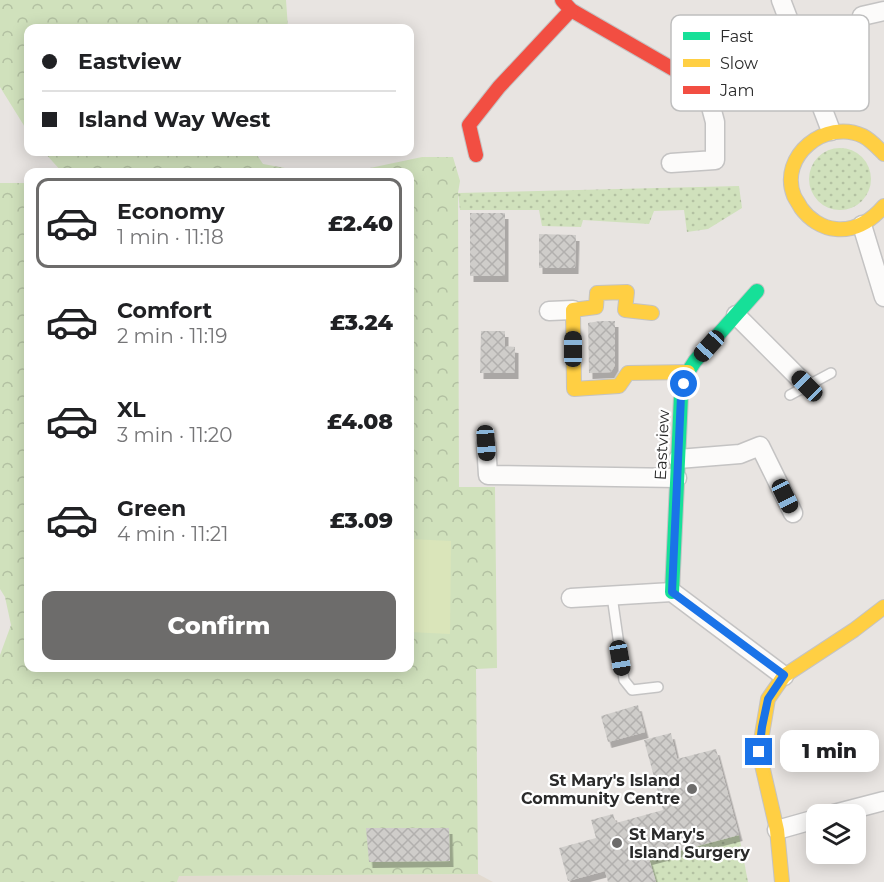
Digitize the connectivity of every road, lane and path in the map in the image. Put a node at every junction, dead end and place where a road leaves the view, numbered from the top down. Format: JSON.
{"nodes":[{"id":1,"x":781,"y":0,"type":"edge"},
{"id":2,"x":566,"y":5,"type":"edge"},
{"id":3,"x":884,"y":11,"type":"edge"},
{"id":4,"x":787,"y":15,"type":"edge"},
{"id":5,"x":866,"y":15,"type":"edge"},
{"id":6,"x":671,"y":67,"type":"edge"},
{"id":7,"x":712,"y":111,"type":"edge"},
{"id":8,"x":823,"y":111,"type":"edge"},
{"id":9,"x":831,"y":131,"type":"junction"},
{"id":10,"x":884,"y":154,"type":"edge"},
{"id":11,"x":476,"y":155,"type":"dead end"},
{"id":12,"x":671,"y":163,"type":"dead end"},
{"id":13,"x":884,"y":206,"type":"edge"},
{"id":14,"x":862,"y":225,"type":"junction"},
{"id":15,"x":757,"y":291,"type":"dead end"},
{"id":16,"x":884,"y":297,"type":"edge"},
{"id":17,"x":573,"y":310,"type":"junction"},
{"id":18,"x":549,"y":311,"type":"dead end"},
{"id":19,"x":652,"y":313,"type":"dead end"},
{"id":20,"x":736,"y":315,"type":"junction"},
{"id":21,"x":688,"y":372,"type":"junction"},
{"id":22,"x":831,"y":374,"type":"dead end"},
{"id":23,"x":807,"y":386,"type":"junction"},
{"id":24,"x":790,"y":395,"type":"dead end"},
{"id":25,"x":486,"y":443,"type":"dead end"},
{"id":26,"x":678,"y":459,"type":"junction"},
{"id":27,"x":677,"y":478,"type":"junction"},
{"id":28,"x":793,"y":513,"type":"dead end"},
{"id":29,"x":672,"y":592,"type":"junction"},
{"id":30,"x":612,"y":596,"type":"junction"},
{"id":31,"x":571,"y":598,"type":"dead end"},
{"id":32,"x":884,"y":607,"type":"edge"},
{"id":33,"x":784,"y":675,"type":"junction"},
{"id":34,"x":658,"y":687,"type":"dead end"},
{"id":35,"x":884,"y":801,"type":"edge"},
{"id":36,"x":866,"y":806,"type":"edge"},
{"id":37,"x":806,"y":822,"type":"edge"},
{"id":38,"x":777,"y":830,"type":"junction"},
{"id":39,"x":782,"y":882,"type":"edge"}],
"edges":[{"from":1,"to":4,"type":"street"},
{"from":2,"to":6,"type":"street"},
{"from":2,"to":11,"type":"street"},
{"from":3,"to":5,"type":"street"},
{"from":7,"to":12,"type":"street"},
{"from":8,"to":9,"type":"street"},
{"from":9,"to":10,"type":"street"},
{"from":9,"to":14,"type":"street"},
{"from":13,"to":14,"type":"street"},
{"from":14,"to":16,"type":"street"},
{"from":15,"to":20,"type":"street","name":"Eastview"},
{"from":17,"to":18,"type":"street"},
{"from":17,"to":19,"type":"street"},
{"from":17,"to":21,"type":"street"},
{"from":20,"to":21,"type":"street","name":"Eastview"},
{"from":20,"to":23,"type":"street"},
{"from":21,"to":26,"type":"street","name":"Eastview"},
{"from":22,"to":23,"type":"lane"},
{"from":23,"to":24,"type":"lane"},
{"from":25,"to":27,"type":"street"},
{"from":26,"to":27,"type":"street","name":"Eastview"},
{"from":26,"to":28,"type":"street"},
{"from":27,"to":29,"type":"street","name":"Eastview"},
{"from":29,"to":30,"type":"street"},
{"from":29,"to":33,"type":"street"},
{"from":30,"to":31,"type":"street"},
{"from":30,"to":34,"type":"lane"},
{"from":32,"to":33,"type":"street"},
{"from":33,"to":38,"type":"street"},
{"from":35,"to":36,"type":"street"},
{"from":37,"to":38,"type":"street"},
{"from":38,"to":39,"type":"street"}]}
